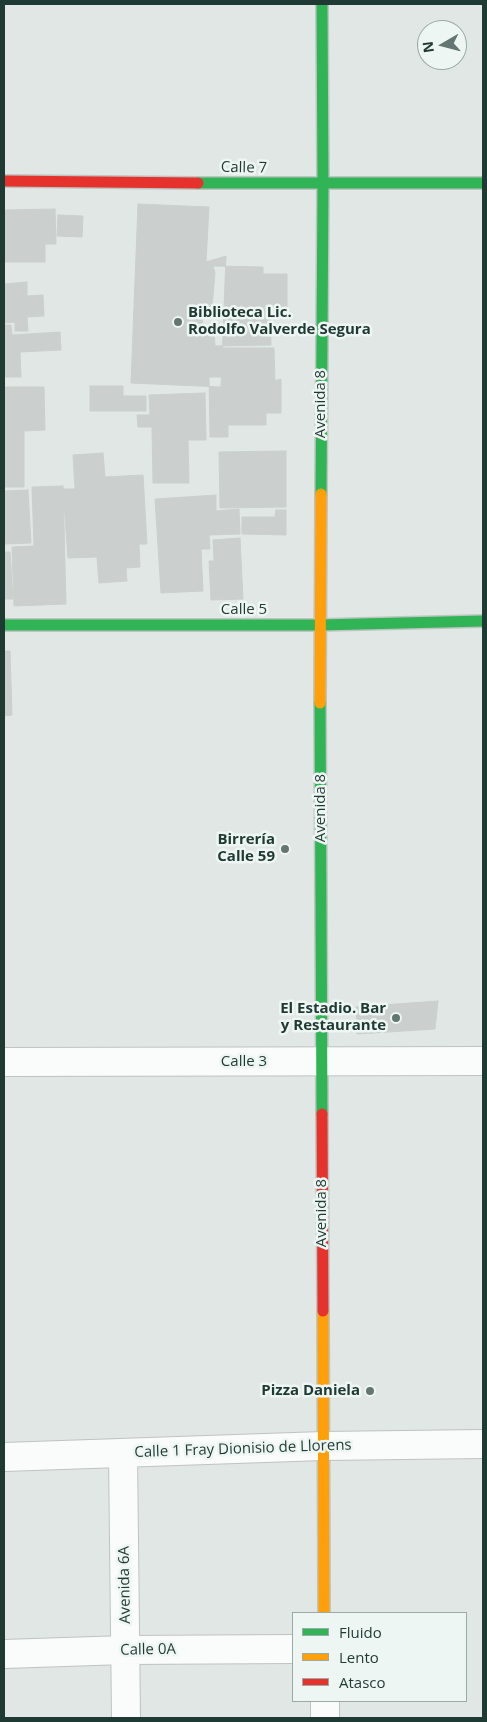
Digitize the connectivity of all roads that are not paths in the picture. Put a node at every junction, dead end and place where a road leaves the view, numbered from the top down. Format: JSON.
{"nodes":[{"id":1,"x":322,"y":4,"type":"edge"},
{"id":2,"x":4,"y":181,"type":"edge"},
{"id":3,"x":483,"y":183,"type":"edge"},
{"id":4,"x":323,"y":184,"type":"junction"},
{"id":5,"x":483,"y":621,"type":"edge"},
{"id":6,"x":4,"y":625,"type":"edge"},
{"id":7,"x":320,"y":625,"type":"junction"},
{"id":8,"x":483,"y":1061,"type":"edge"},
{"id":9,"x":4,"y":1062,"type":"edge"},
{"id":10,"x":322,"y":1062,"type":"junction"},
{"id":11,"x":483,"y":1444,"type":"edge"},
{"id":12,"x":322,"y":1446,"type":"junction"},
{"id":13,"x":123,"y":1453,"type":"junction"},
{"id":14,"x":4,"y":1457,"type":"edge"},
{"id":15,"x":324,"y":1612,"type":"edge"},
{"id":16,"x":292,"y":1649,"type":"edge"},
{"id":17,"x":126,"y":1650,"type":"junction"},
{"id":18,"x":4,"y":1654,"type":"edge"},
{"id":19,"x":325,"y":1702,"type":"edge"},
{"id":20,"x":126,"y":1718,"type":"edge"},
{"id":21,"x":325,"y":1718,"type":"edge"}],
"edges":[{"from":1,"to":4,"type":"street","name":"Avenida 8"},
{"from":2,"to":4,"type":"street","name":"Calle 7"},
{"from":3,"to":4,"type":"street","name":"Calle 7"},
{"from":4,"to":7,"type":"street","name":"Avenida 8"},
{"from":5,"to":7,"type":"street","name":"Calle 5"},
{"from":6,"to":7,"type":"street","name":"Calle 5"},
{"from":7,"to":10,"type":"street","name":"Avenida 8"},
{"from":8,"to":10,"type":"street","name":"Calle 3"},
{"from":9,"to":10,"type":"street","name":"Calle 3"},
{"from":10,"to":12,"type":"street","name":"Avenida 8"},
{"from":11,"to":12,"type":"street","name":"Calle 1 Fray Dionisio de Llorens"},
{"from":12,"to":13,"type":"street","name":"Calle 1 Fray Dionisio de Llorens"},
{"from":12,"to":15,"type":"street","name":"Avenida 8"},
{"from":13,"to":14,"type":"street","name":"Calle 1 Fray Dionisio de Llorens"},
{"from":13,"to":17,"type":"street","name":"Avenida 6A"},
{"from":16,"to":17,"type":"street","name":"Calle 0A"},
{"from":17,"to":18,"type":"street","name":"Calle 0A"},
{"from":17,"to":20,"type":"street","name":"Avenida 6A"},
{"from":19,"to":21,"type":"street"}]}
